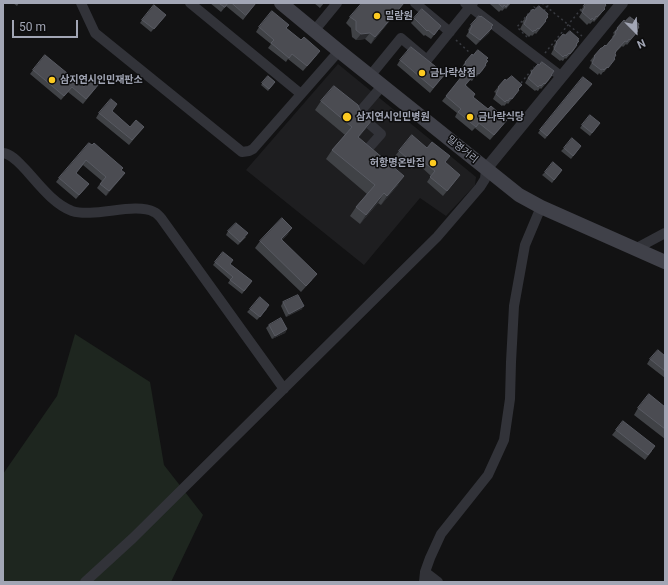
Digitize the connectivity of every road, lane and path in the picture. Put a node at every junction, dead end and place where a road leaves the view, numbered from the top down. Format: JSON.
{"nodes":[{"id":1,"x":81,"y":3,"type":"edge"},
{"id":2,"x":190,"y":3,"type":"edge"},
{"id":3,"x":281,"y":3,"type":"edge"},
{"id":4,"x":337,"y":3,"type":"edge"},
{"id":5,"x":415,"y":3,"type":"edge"},
{"id":6,"x":542,"y":3,"type":"edge"},
{"id":7,"x":550,"y":3,"type":"edge"},
{"id":8,"x":586,"y":3,"type":"edge"},
{"id":9,"x":622,"y":3,"type":"edge"},
{"id":10,"x":470,"y":4,"type":"edge"},
{"id":11,"x":547,"y":7,"type":"junction"},
{"id":12,"x":538,"y":10,"type":"edge"},
{"id":13,"x":541,"y":13,"type":"edge"},
{"id":14,"x":568,"y":24,"type":"junction"},
{"id":15,"x":314,"y":31,"type":"junction"},
{"id":16,"x":449,"y":33,"type":"junction"},
{"id":17,"x":527,"y":37,"type":"dead end"},
{"id":18,"x":590,"y":42,"type":"junction"},
{"id":19,"x":339,"y":51,"type":"junction"},
{"id":20,"x":470,"y":53,"type":"dead end"},
{"id":21,"x":540,"y":60,"type":"junction"},
{"id":22,"x":370,"y":76,"type":"junction"},
{"id":23,"x":562,"y":77,"type":"junction"},
{"id":24,"x":521,"y":83,"type":"edge"},
{"id":25,"x":382,"y":86,"type":"junction"},
{"id":26,"x":301,"y":94,"type":"junction"},
{"id":27,"x":366,"y":151,"type":"edge"},
{"id":28,"x":3,"y":153,"type":"edge"},
{"id":29,"x":486,"y":169,"type":"junction"},
{"id":30,"x":541,"y":207,"type":"junction"},
{"id":31,"x":665,"y":234,"type":"edge"},
{"id":32,"x":637,"y":248,"type":"junction"},
{"id":33,"x":665,"y":262,"type":"edge"},
{"id":34,"x":284,"y":389,"type":"junction"},
{"id":35,"x":425,"y":577,"type":"edge"},
{"id":36,"x":85,"y":582,"type":"edge"},
{"id":37,"x":438,"y":582,"type":"edge"}],
"edges":[{"from":1,"to":26,"type":"street"},
{"from":2,"to":26,"type":"street"},
{"from":3,"to":15,"type":"main road","name":"밀영거리"},
{"from":4,"to":15,"type":"street"},
{"from":5,"to":16,"type":"street"},
{"from":6,"to":11,"type":"path"},
{"from":7,"to":11,"type":"path"},
{"from":8,"to":14,"type":"path"},
{"from":9,"to":18,"type":"street"},
{"from":10,"to":16,"type":"street"},
{"from":10,"to":21,"type":"street"},
{"from":11,"to":13,"type":"path"},
{"from":11,"to":14,"type":"path"},
{"from":12,"to":17,"type":"path"},
{"from":14,"to":18,"type":"path"},
{"from":14,"to":21,"type":"path"},
{"from":15,"to":19,"type":"main road","name":"밀영거리"},
{"from":16,"to":20,"type":"path"},
{"from":16,"to":22,"type":"street"},
{"from":18,"to":23,"type":"street"},
{"from":19,"to":22,"type":"main road","name":"밀영거리"},
{"from":19,"to":26,"type":"street"},
{"from":21,"to":23,"type":"street"},
{"from":21,"to":24,"type":"path"},
{"from":22,"to":25,"type":"main road","name":"밀영거리"},
{"from":23,"to":29,"type":"street"},
{"from":25,"to":27,"type":"street"},
{"from":25,"to":29,"type":"main road","name":"밀영거리"},
{"from":28,"to":34,"type":"street"},
{"from":29,"to":30,"type":"main road","name":"밀영거리"},
{"from":29,"to":34,"type":"street"},
{"from":30,"to":32,"type":"main road","name":"밀영거리"},
{"from":30,"to":35,"type":"street"},
{"from":31,"to":32,"type":"street"},
{"from":32,"to":33,"type":"main road","name":"밀영거리"},
{"from":34,"to":36,"type":"street"},
{"from":35,"to":37,"type":"street"}]}
